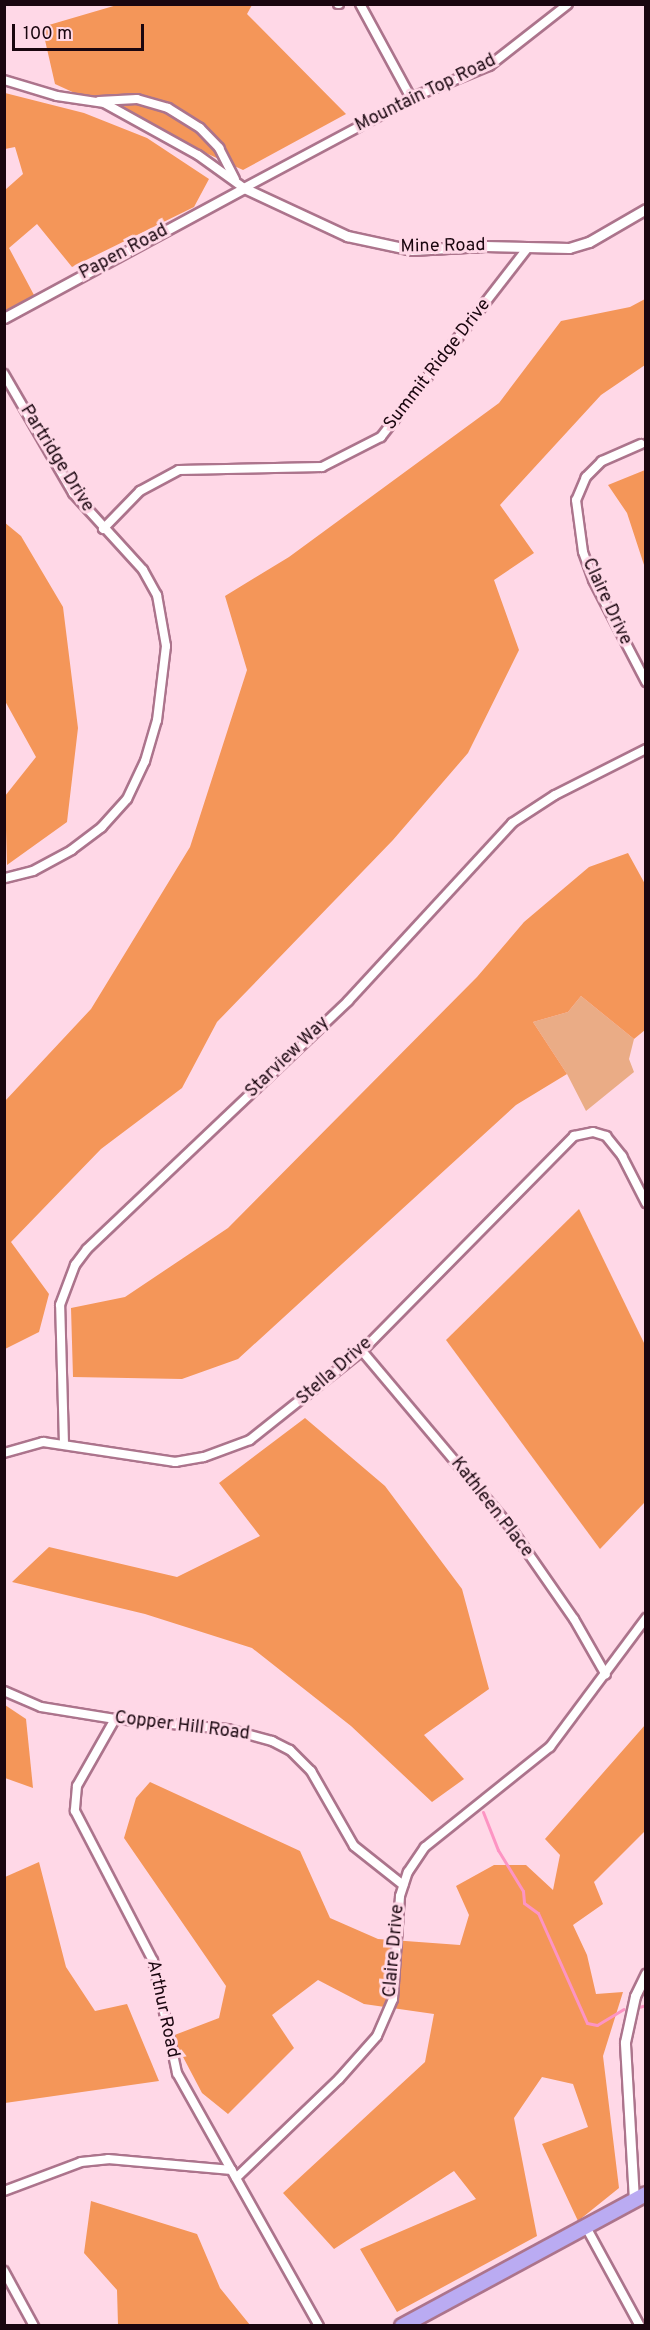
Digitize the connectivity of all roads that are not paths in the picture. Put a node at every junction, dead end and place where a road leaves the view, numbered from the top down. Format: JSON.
{"nodes":[{"id":1,"x":360,"y":4,"type":"edge"},
{"id":2,"x":568,"y":4,"type":"edge"},
{"id":3,"x":4,"y":80,"type":"edge"},
{"id":4,"x":411,"y":98,"type":"junction"},
{"id":5,"x":98,"y":101,"type":"junction"},
{"id":6,"x":236,"y":179,"type":"junction"},
{"id":7,"x":244,"y":188,"type":"junction"},
{"id":8,"x":645,"y":209,"type":"edge"},
{"id":9,"x":527,"y":249,"type":"junction"},
{"id":10,"x":4,"y":318,"type":"edge"},
{"id":11,"x":4,"y":374,"type":"edge"},
{"id":12,"x":641,"y":444,"type":"dead end"},
{"id":13,"x":104,"y":529,"type":"junction"},
{"id":14,"x":645,"y":682,"type":"edge"},
{"id":15,"x":645,"y":749,"type":"edge"},
{"id":16,"x":4,"y":878,"type":"edge"},
{"id":17,"x":645,"y":1203,"type":"edge"},
{"id":18,"x":362,"y":1351,"type":"junction"},
{"id":19,"x":64,"y":1444,"type":"junction"},
{"id":20,"x":4,"y":1453,"type":"edge"},
{"id":21,"x":645,"y":1618,"type":"edge"},
{"id":22,"x":606,"y":1675,"type":"junction"},
{"id":23,"x":4,"y":1691,"type":"edge"},
{"id":24,"x":115,"y":1719,"type":"junction"},
{"id":25,"x":403,"y":1885,"type":"junction"},
{"id":26,"x":645,"y":1973,"type":"edge"},
{"id":27,"x":234,"y":2174,"type":"junction"},
{"id":28,"x":4,"y":2191,"type":"edge"},
{"id":29,"x":640,"y":2197,"type":"edge"},
{"id":30,"x":586,"y":2227,"type":"junction"},
{"id":31,"x":4,"y":2271,"type":"edge"},
{"id":32,"x":34,"y":2325,"type":"edge"},
{"id":33,"x":319,"y":2325,"type":"edge"},
{"id":34,"x":402,"y":2325,"type":"edge"},
{"id":35,"x":640,"y":2325,"type":"edge"}],
"edges":[{"from":1,"to":4,"type":"street"},
{"from":2,"to":4,"type":"street","name":"Mountain Top Road"},
{"from":3,"to":5,"type":"street"},
{"from":4,"to":7,"type":"street","name":"Mountain Top Road"},
{"from":5,"to":6,"type":"street"},
{"from":5,"to":6,"type":"street"},
{"from":6,"to":7,"type":"street"},
{"from":7,"to":9,"type":"street","name":"Mine Road"},
{"from":7,"to":10,"type":"street","name":"Papen Road"},
{"from":8,"to":9,"type":"street","name":"Mine Road"},
{"from":9,"to":13,"type":"street","name":"Summit Ridge Drive"},
{"from":11,"to":13,"type":"street","name":"Partridge Drive"},
{"from":12,"to":14,"type":"street","name":"Claire Drive"},
{"from":13,"to":16,"type":"street","name":"Partridge Drive"},
{"from":15,"to":19,"type":"street","name":"Starview Way"},
{"from":17,"to":18,"type":"street","name":"Stella Drive"},
{"from":18,"to":19,"type":"street","name":"Stella Drive"},
{"from":18,"to":22,"type":"street","name":"Kathleen Place"},
{"from":19,"to":20,"type":"street","name":"Stella Drive"},
{"from":21,"to":22,"type":"street","name":"Claire Drive"},
{"from":22,"to":25,"type":"street","name":"Claire Drive"},
{"from":23,"to":24,"type":"street","name":"Copper Hill Road"},
{"from":24,"to":25,"type":"street","name":"Copper Hill Road"},
{"from":24,"to":27,"type":"street","name":"Arthur Road"},
{"from":25,"to":27,"type":"street","name":"Claire Drive"},
{"from":26,"to":29,"type":"street"},
{"from":27,"to":28,"type":"street"},
{"from":27,"to":33,"type":"street","name":"Arthur Road"},
{"from":29,"to":30,"type":"highway"},
{"from":30,"to":34,"type":"highway"},
{"from":30,"to":35,"type":"street"},
{"from":31,"to":32,"type":"street"}]}
